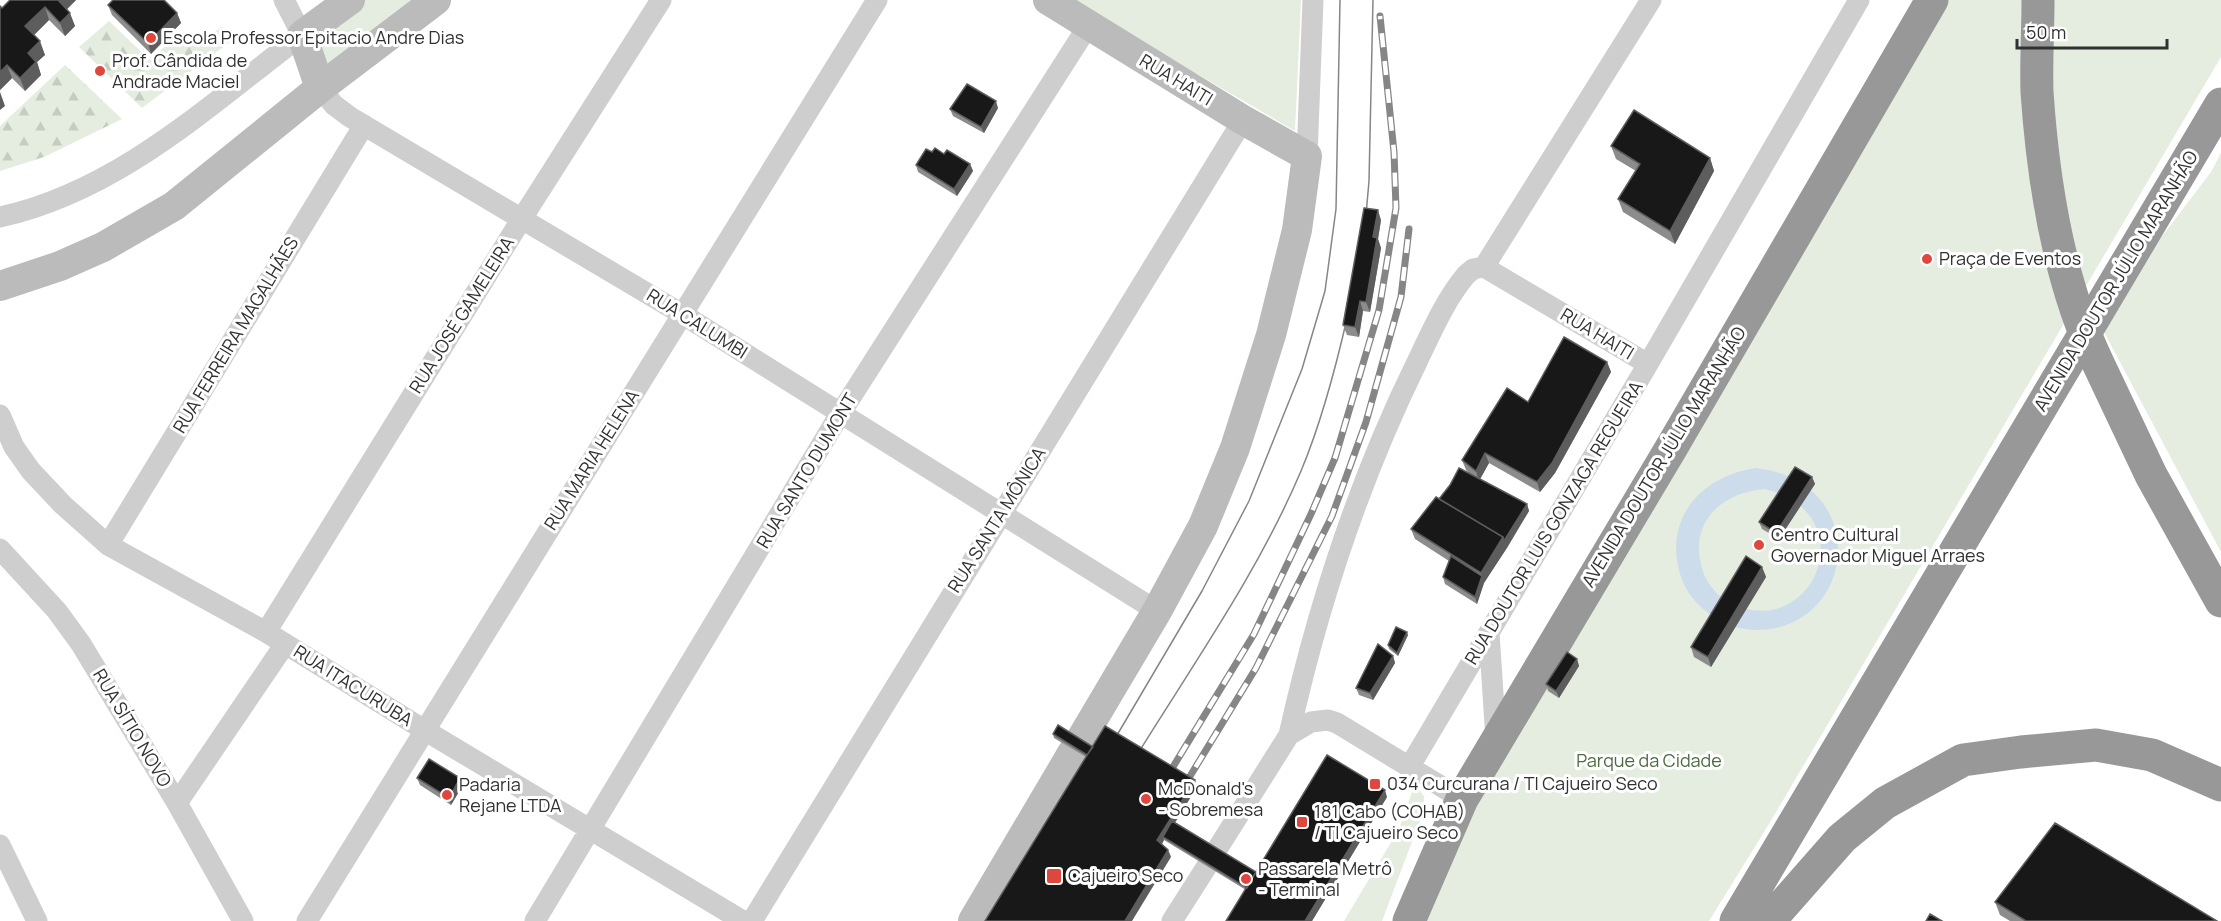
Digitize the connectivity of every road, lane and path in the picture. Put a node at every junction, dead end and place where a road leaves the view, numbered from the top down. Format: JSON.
{"nodes":[{"id":1,"x":284,"y":0,"type":"edge"},
{"id":2,"x":350,"y":0,"type":"edge"},
{"id":3,"x":436,"y":0,"type":"edge"},
{"id":4,"x":661,"y":0,"type":"edge"},
{"id":5,"x":877,"y":0,"type":"edge"},
{"id":6,"x":1048,"y":0,"type":"edge"},
{"id":7,"x":1313,"y":0,"type":"edge"},
{"id":8,"x":1651,"y":0,"type":"edge"},
{"id":9,"x":1860,"y":0,"type":"edge"},
{"id":10,"x":1932,"y":0,"type":"edge"},
{"id":11,"x":2038,"y":0,"type":"edge"},
{"id":12,"x":1088,"y":26,"type":"junction"},
{"id":13,"x":302,"y":35,"type":"junction"},
{"id":14,"x":320,"y":88,"type":"junction"},
{"id":15,"x":2221,"y":104,"type":"edge"},
{"id":16,"x":1243,"y":120,"type":"junction"},
{"id":17,"x":364,"y":125,"type":"junction"},
{"id":18,"x":1306,"y":156,"type":"junction"},
{"id":19,"x":0,"y":217,"type":"edge"},
{"id":20,"x":521,"y":220,"type":"junction"},
{"id":21,"x":1484,"y":267,"type":"junction"},
{"id":22,"x":0,"y":286,"type":"edge"},
{"id":23,"x":682,"y":314,"type":"junction"},
{"id":24,"x":1648,"y":364,"type":"junction"},
{"id":25,"x":840,"y":414,"type":"junction"},
{"id":26,"x":0,"y":415,"type":"edge"},
{"id":27,"x":1000,"y":515,"type":"junction"},
{"id":28,"x":108,"y":545,"type":"junction"},
{"id":29,"x":0,"y":549,"type":"edge"},
{"id":30,"x":2221,"y":601,"type":"edge"},
{"id":31,"x":1157,"y":611,"type":"junction"},
{"id":32,"x":266,"y":632,"type":"junction"},
{"id":33,"x":1489,"y":633,"type":"junction"},
{"id":34,"x":285,"y":644,"type":"junction"},
{"id":35,"x":426,"y":731,"type":"junction"},
{"id":36,"x":1289,"y":735,"type":"junction"},
{"id":37,"x":1496,"y":743,"type":"junction"},
{"id":38,"x":1410,"y":766,"type":"junction"},
{"id":39,"x":2221,"y":785,"type":"edge"},
{"id":40,"x":1462,"y":799,"type":"junction"},
{"id":41,"x":177,"y":802,"type":"junction"},
{"id":42,"x":590,"y":830,"type":"junction"},
{"id":43,"x":0,"y":845,"type":"edge"},
{"id":44,"x":37,"y":921,"type":"edge"},
{"id":45,"x":243,"y":921,"type":"edge"},
{"id":46,"x":308,"y":921,"type":"edge"},
{"id":47,"x":535,"y":921,"type":"edge"},
{"id":48,"x":742,"y":921,"type":"edge"},
{"id":49,"x":752,"y":921,"type":"edge"},
{"id":50,"x":973,"y":921,"type":"edge"},
{"id":51,"x":1172,"y":921,"type":"edge"},
{"id":52,"x":1409,"y":921,"type":"edge"},
{"id":53,"x":1736,"y":921,"type":"edge"},
{"id":54,"x":1769,"y":921,"type":"edge"}],
"edges":[{"from":1,"to":13,"type":"street","name":"RUA CALUMBI"},
{"from":2,"to":13,"type":"street"},
{"from":3,"to":14,"type":"street"},
{"from":4,"to":20,"type":"street","name":"RUA JOSÉ GAMELEIRA"},
{"from":5,"to":23,"type":"street","name":"RUA MARIA HELENA"},
{"from":6,"to":12,"type":"street","name":"RUA HAITI"},
{"from":7,"to":18,"type":"street"},
{"from":8,"to":21,"type":"street"},
{"from":9,"to":24,"type":"street","name":"RUA DOUTOR LUIS GONZAGA REGUEIRA"},
{"from":10,"to":37,"type":"highway","name":"AVENIDA DOUTOR JÚLIO MARANHÃO"},
{"from":11,"to":30,"type":"highway","bridge":true},
{"from":12,"to":16,"type":"street","name":"RUA HAITI"},
{"from":12,"to":25,"type":"street","name":"RUA SANTO DUMONT"},
{"from":13,"to":14,"type":"street","name":"RUA CALUMBI"},
{"from":13,"to":19,"type":"street"},
{"from":14,"to":17,"type":"street","name":"RUA CALUMBI"},
{"from":14,"to":22,"type":"street"},
{"from":15,"to":53,"type":"highway","name":"AVENIDA DOUTOR JÚLIO MARANHÃO"},
{"from":16,"to":18,"type":"street","name":"RUA HAITI"},
{"from":16,"to":27,"type":"street","name":"RUA SANTA MÔNICA"},
{"from":17,"to":20,"type":"street","name":"RUA CALUMBI"},
{"from":17,"to":28,"type":"street","name":"RUA FERREIRA MAGALHÃES"},
{"from":18,"to":31,"type":"street"},
{"from":20,"to":23,"type":"street","name":"RUA CALUMBI"},
{"from":20,"to":32,"type":"street","name":"RUA JOSÉ GAMELEIRA"},
{"from":21,"to":24,"type":"street","name":"RUA HAITI"},
{"from":21,"to":36,"type":"street"},
{"from":23,"to":25,"type":"street","name":"RUA CALUMBI"},
{"from":23,"to":35,"type":"street","name":"RUA MARIA HELENA"},
{"from":24,"to":33,"type":"street","name":"RUA DOUTOR LUIS GONZAGA REGUEIRA"},
{"from":25,"to":27,"type":"street","name":"RUA CALUMBI"},
{"from":25,"to":42,"type":"street","name":"RUA SANTO DUMONT"},
{"from":26,"to":28,"type":"street","name":"RUA ITACURUBA"},
{"from":27,"to":31,"type":"street","name":"RUA CALUMBI"},
{"from":27,"to":49,"type":"street","name":"RUA SANTA MÔNICA"},
{"from":28,"to":32,"type":"street","name":"RUA ITACURUBA"},
{"from":29,"to":41,"type":"street","name":"RUA SÍTIO NOVO"},
{"from":31,"to":50,"type":"street"},
{"from":32,"to":34,"type":"street","name":"RUA ITACURUBA"},
{"from":33,"to":37,"type":"street"},
{"from":33,"to":38,"type":"street","name":"RUA DOUTOR LUIS GONZAGA REGUEIRA"},
{"from":34,"to":35,"type":"street","name":"RUA ITACURUBA"},
{"from":34,"to":41,"type":"street"},
{"from":35,"to":42,"type":"street","name":"RUA ITACURUBA"},
{"from":35,"to":46,"type":"street","name":"RUA MARIA HELENA"},
{"from":36,"to":38,"type":"street"},
{"from":36,"to":51,"type":"street"},
{"from":37,"to":40,"type":"highway","name":"AVENIDA DOUTOR JÚLIO MARANHÃO"},
{"from":38,"to":40,"type":"street"},
{"from":39,"to":54,"type":"highway"},
{"from":40,"to":52,"type":"highway","name":"AVENIDA DOUTOR JÚLIO MARANHÃO"},
{"from":41,"to":45,"type":"street","name":"RUA SÍTIO NOVO"},
{"from":42,"to":47,"type":"street","name":"RUA SANTO DUMONT"},
{"from":42,"to":48,"type":"street","name":"RUA ITACURUBA"},
{"from":43,"to":44,"type":"street"}]}
